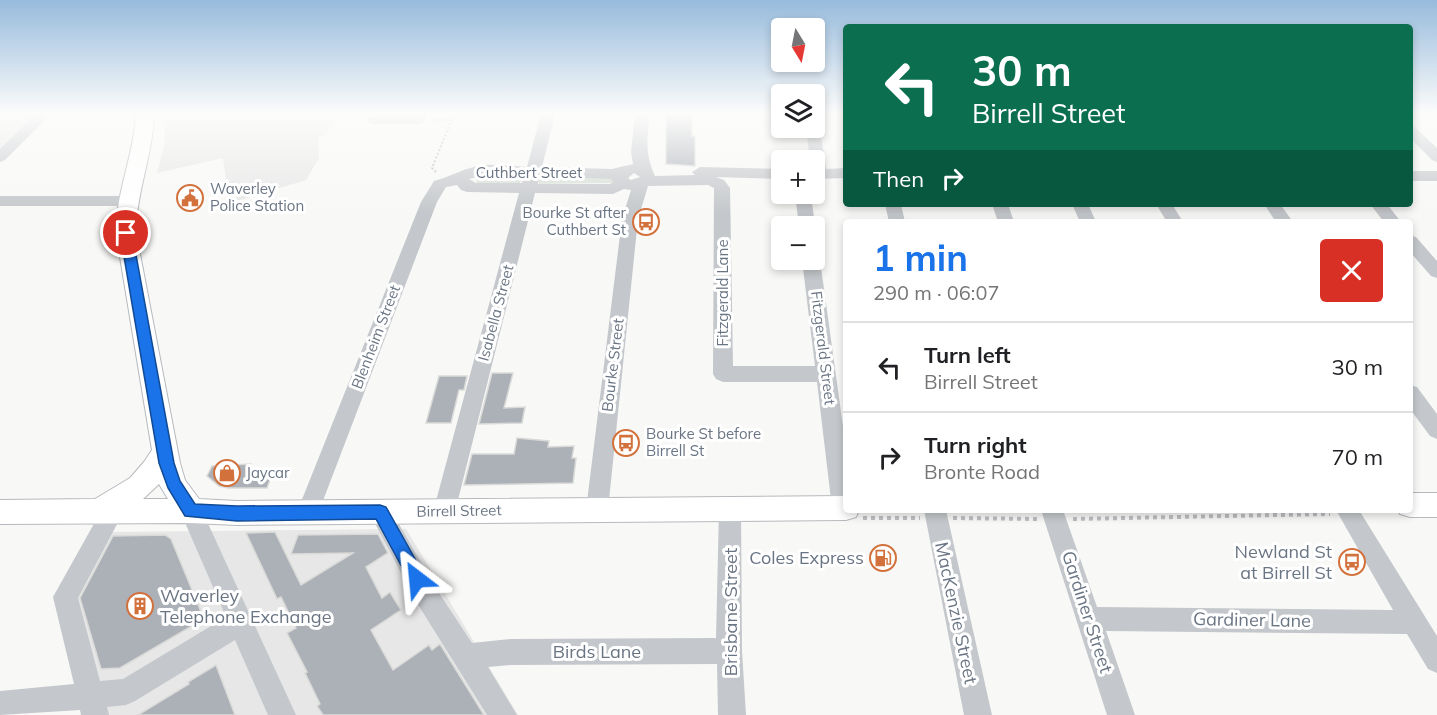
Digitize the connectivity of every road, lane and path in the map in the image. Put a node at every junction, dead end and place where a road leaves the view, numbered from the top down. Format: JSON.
{"nodes":[{"id":1,"x":142,"y":147,"type":"edge"},
{"id":2,"x":440,"y":147,"type":"edge"},
{"id":3,"x":539,"y":147,"type":"edge"},
{"id":4,"x":639,"y":147,"type":"edge"},
{"id":5,"x":843,"y":173,"type":"edge"},
{"id":6,"x":771,"y":174,"type":"edge"},
{"id":7,"x":825,"y":174,"type":"edge"},
{"id":8,"x":1413,"y":176,"type":"edge"},
{"id":9,"x":1437,"y":176,"type":"edge"},
{"id":10,"x":634,"y":177,"type":"junction"},
{"id":11,"x":453,"y":180,"type":"junction"},
{"id":12,"x":530,"y":181,"type":"junction"},
{"id":13,"x":0,"y":201,"type":"edge"},
{"id":14,"x":127,"y":201,"type":"junction"},
{"id":15,"x":1380,"y":207,"type":"edge"},
{"id":16,"x":1390,"y":219,"type":"edge"},
{"id":17,"x":1413,"y":244,"type":"edge"},
{"id":18,"x":813,"y":270,"type":"edge"},
{"id":19,"x":1437,"y":272,"type":"edge"},
{"id":20,"x":826,"y":374,"type":"junction"},
{"id":21,"x":1413,"y":397,"type":"edge"},
{"id":22,"x":1437,"y":430,"type":"edge"},
{"id":23,"x":165,"y":450,"type":"junction"},
{"id":24,"x":843,"y":501,"type":"edge"},
{"id":25,"x":1413,"y":505,"type":"edge"},
{"id":26,"x":1437,"y":505,"type":"edge"},
{"id":27,"x":843,"y":508,"type":"edge"},
{"id":28,"x":597,"y":510,"type":"junction"},
{"id":29,"x":730,"y":510,"type":"junction"},
{"id":30,"x":106,"y":511,"type":"junction"},
{"id":31,"x":190,"y":511,"type":"junction"},
{"id":32,"x":0,"y":512,"type":"edge"},
{"id":33,"x":308,"y":512,"type":"junction"},
{"id":34,"x":380,"y":512,"type":"junction"},
{"id":35,"x":444,"y":512,"type":"junction"},
{"id":36,"x":936,"y":513,"type":"edge"},
{"id":37,"x":1053,"y":513,"type":"edge"},
{"id":38,"x":1349,"y":513,"type":"edge"},
{"id":39,"x":1090,"y":619,"type":"junction"},
{"id":40,"x":241,"y":622,"type":"junction"},
{"id":41,"x":1414,"y":622,"type":"junction"},
{"id":42,"x":729,"y":651,"type":"junction"},
{"id":43,"x":464,"y":657,"type":"junction"},
{"id":44,"x":1437,"y":660,"type":"edge"},
{"id":45,"x":0,"y":704,"type":"edge"},
{"id":46,"x":92,"y":706,"type":"edge"},
{"id":47,"x":282,"y":715,"type":"edge"},
{"id":48,"x":503,"y":715,"type":"edge"},
{"id":49,"x":732,"y":715,"type":"edge"},
{"id":50,"x":978,"y":715,"type":"edge"},
{"id":51,"x":1121,"y":715,"type":"edge"}],
"edges":[{"from":1,"to":14,"type":"main road"},
{"from":2,"to":11,"type":"path"},
{"from":3,"to":12,"type":"street","name":"Isabella Street"},
{"from":4,"to":10,"type":"street","name":"Bourke Street"},
{"from":5,"to":7,"type":"street"},
{"from":6,"to":10,"type":"street","name":"Cuthbert Street"},
{"from":8,"to":9,"type":"street"},
{"from":10,"to":12,"type":"street","name":"Cuthbert Street"},
{"from":10,"to":20,"type":"street","name":"Fitzgerald Lane"},
{"from":10,"to":28,"type":"street","name":"Bourke Street"},
{"from":11,"to":12,"type":"street","name":"Cuthbert Street"},
{"from":11,"to":33,"type":"street","name":"Blenheim Street"},
{"from":12,"to":35,"type":"street","name":"Isabella Street"},
{"from":13,"to":14,"type":"street"},
{"from":14,"to":23,"type":"main road"},
{"from":15,"to":16,"type":"street"},
{"from":17,"to":19,"type":"street"},
{"from":18,"to":20,"type":"street","name":"Fitzgerald Street"},
{"from":20,"to":24,"type":"street","name":"Fitzgerald Street"},
{"from":21,"to":22,"type":"street"},
{"from":23,"to":30,"type":"main road"},
{"from":23,"to":31,"type":"main road"},
{"from":25,"to":26,"type":"main road"},
{"from":27,"to":29,"type":"main road","name":"Birrell Street"},
{"from":28,"to":29,"type":"main road","name":"Birrell Street"},
{"from":28,"to":35,"type":"main road","name":"Birrell Street"},
{"from":29,"to":42,"type":"street","name":"Brisbane Street"},
{"from":30,"to":31,"type":"main road","name":"Birrell Street"},
{"from":30,"to":32,"type":"main road","name":"Birrell Street"},
{"from":30,"to":46,"type":"street"},
{"from":31,"to":33,"type":"main road","name":"Birrell Street"},
{"from":31,"to":40,"type":"street"},
{"from":33,"to":34,"type":"main road","name":"Birrell Street"},
{"from":34,"to":35,"type":"main road","name":"Birrell Street"},
{"from":34,"to":43,"type":"street"},
{"from":36,"to":50,"type":"street","name":"MacKenzie Street"},
{"from":37,"to":39,"type":"street","name":"Gardiner Street"},
{"from":38,"to":41,"type":"street"},
{"from":39,"to":41,"type":"street","name":"Gardiner Lane"},
{"from":39,"to":51,"type":"street","name":"Gardiner Street"},
{"from":40,"to":46,"type":"street"},
{"from":40,"to":47,"type":"street"},
{"from":41,"to":44,"type":"street"},
{"from":42,"to":43,"type":"street","name":"Birds Lane"},
{"from":42,"to":49,"type":"street","name":"Brisbane Street"},
{"from":43,"to":48,"type":"street"},
{"from":45,"to":46,"type":"street"}]}
